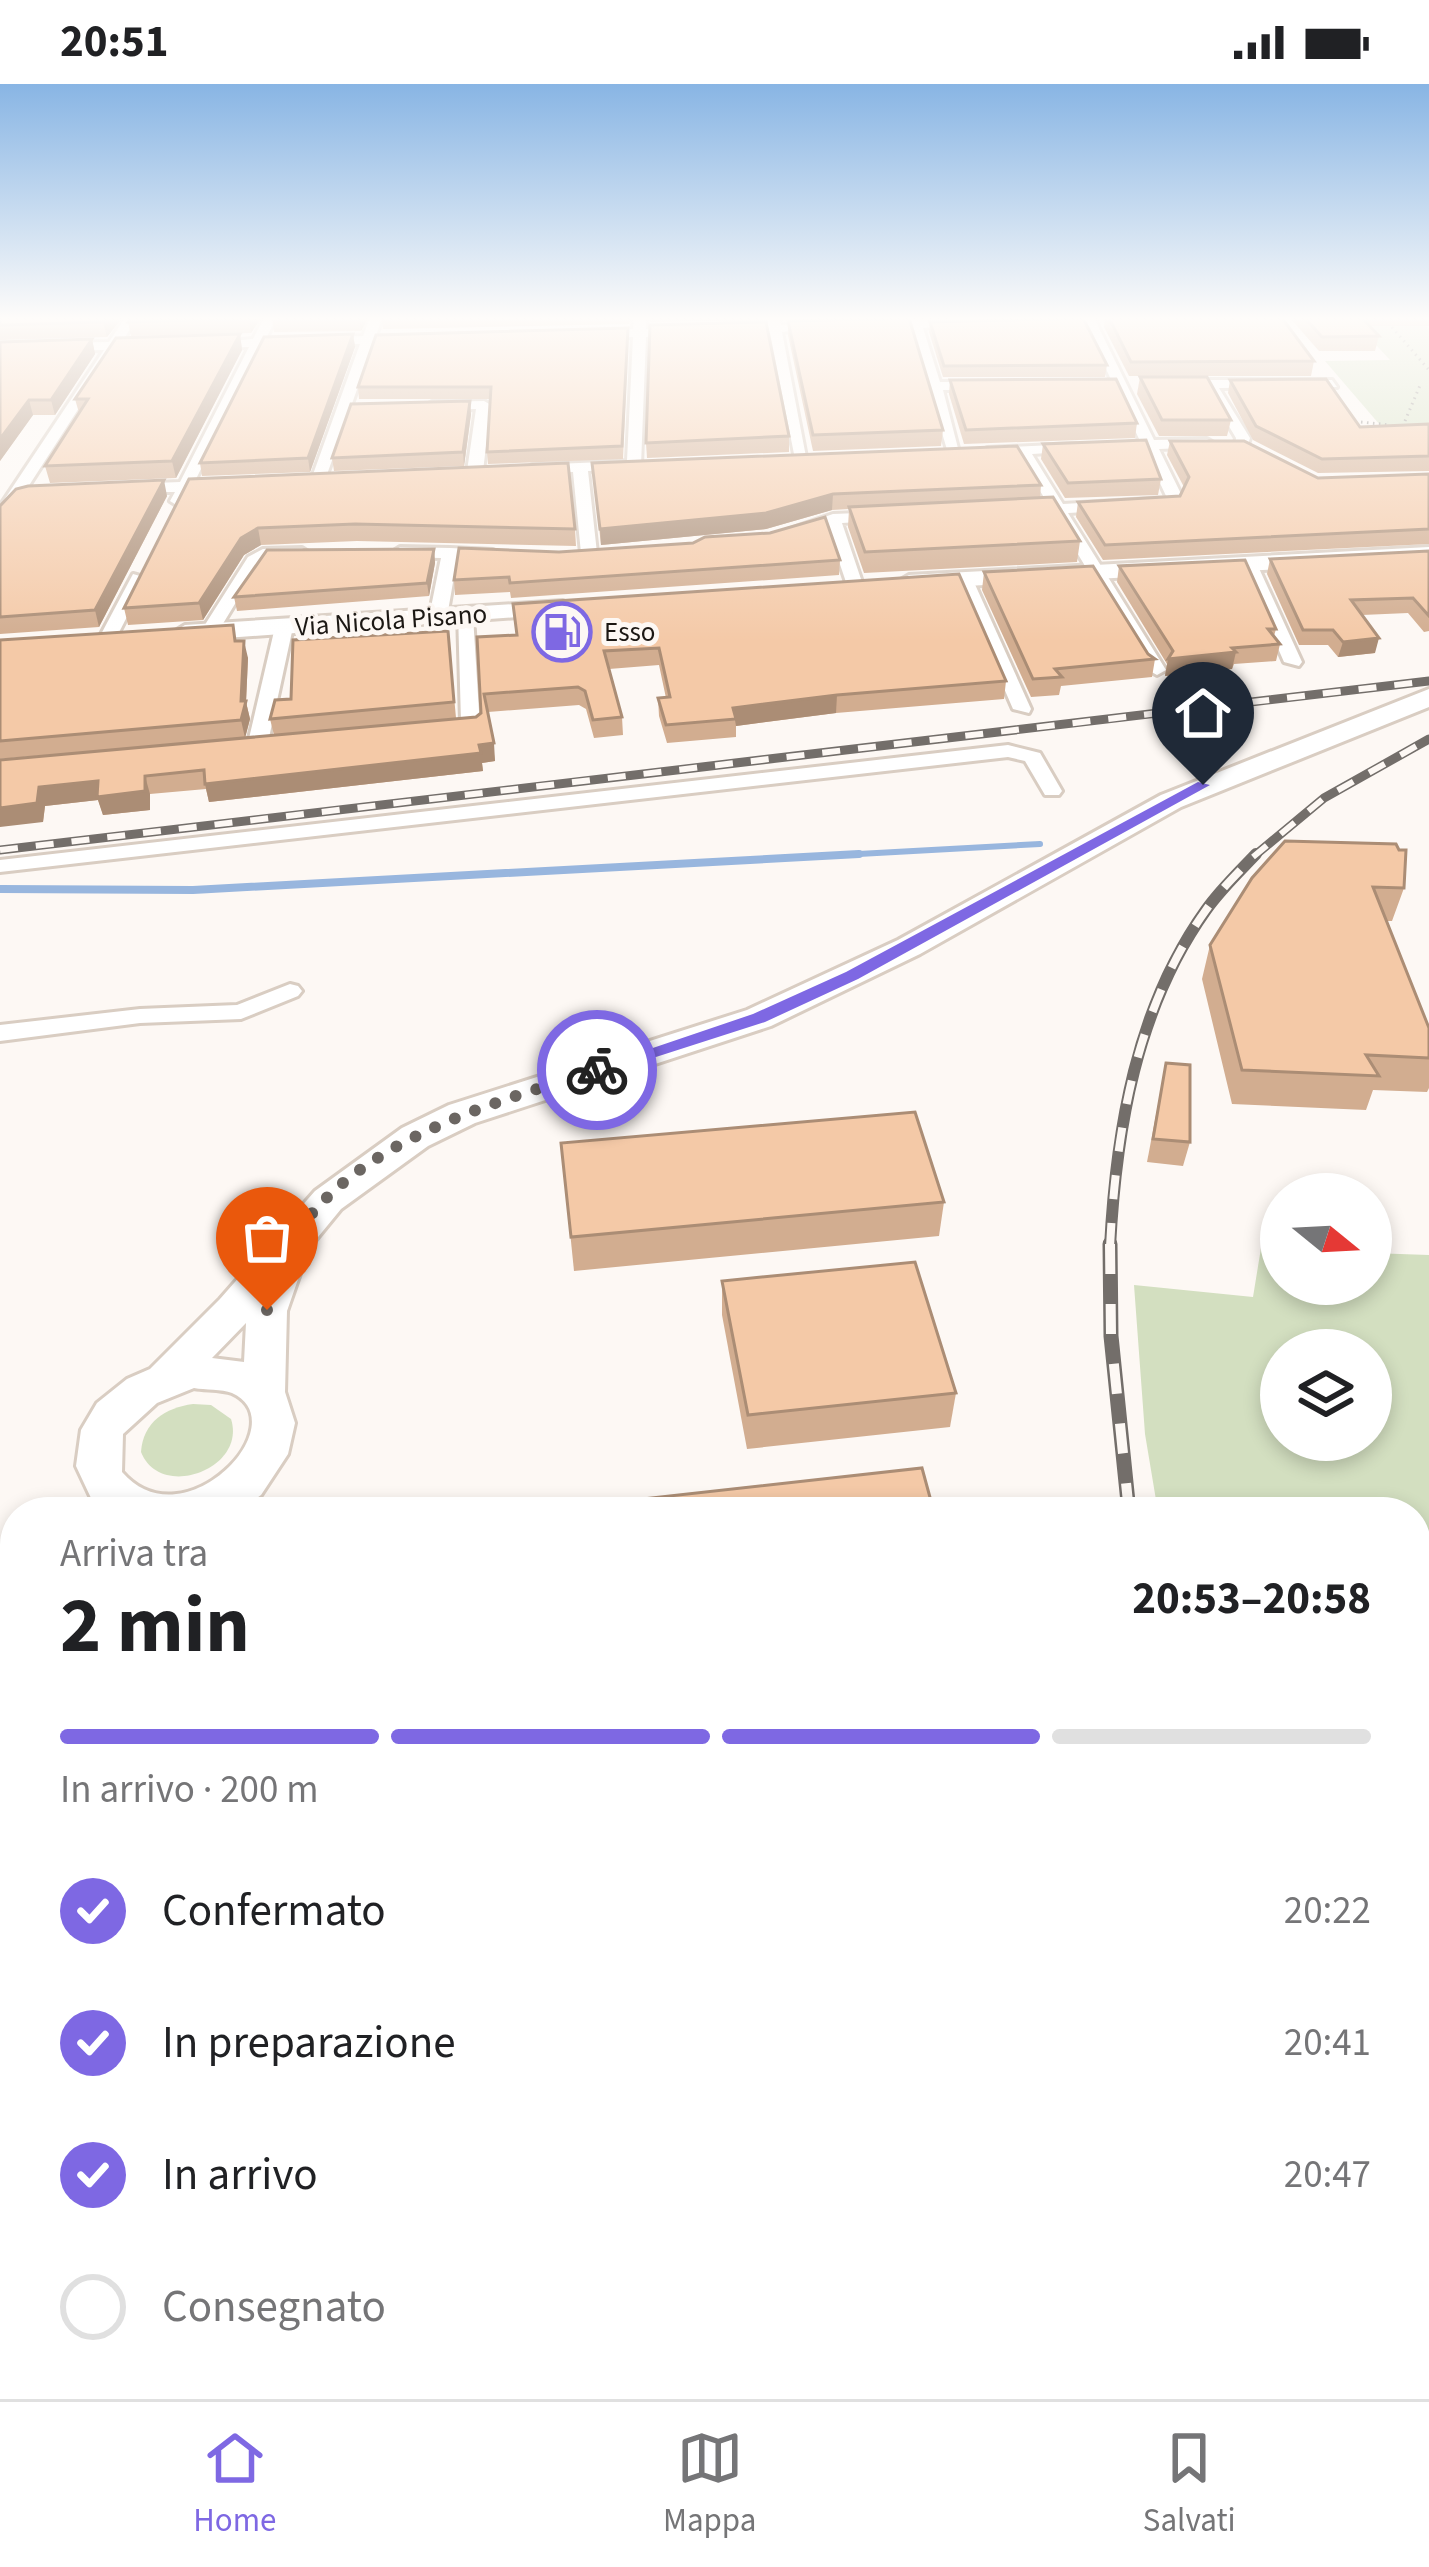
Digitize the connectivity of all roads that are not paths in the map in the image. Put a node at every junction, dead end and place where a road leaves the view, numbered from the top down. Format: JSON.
{"nodes":[{"id":1,"x":56,"y":426,"type":"edge"},
{"id":2,"x":216,"y":426,"type":"edge"},
{"id":3,"x":338,"y":426,"type":"edge"},
{"id":4,"x":481,"y":426,"type":"edge"},
{"id":5,"x":635,"y":426,"type":"edge"},
{"id":6,"x":795,"y":426,"type":"edge"},
{"id":7,"x":947,"y":426,"type":"edge"},
{"id":8,"x":1143,"y":426,"type":"edge"},
{"id":9,"x":1236,"y":426,"type":"edge"},
{"id":10,"x":1152,"y":445,"type":"junction"},
{"id":11,"x":1242,"y":445,"type":"junction"},
{"id":12,"x":1022,"y":450,"type":"junction"},
{"id":13,"x":955,"y":453,"type":"junction"},
{"id":14,"x":933,"y":454,"type":"edge"},
{"id":15,"x":1263,"y":456,"type":"edge"},
{"id":16,"x":824,"y":458,"type":"edge"},
{"id":17,"x":802,"y":459,"type":"junction"},
{"id":18,"x":782,"y":460,"type":"edge"},
{"id":19,"x":656,"y":464,"type":"edge"},
{"id":20,"x":634,"y":465,"type":"junction"},
{"id":21,"x":580,"y":467,"type":"junction"},
{"id":22,"x":496,"y":470,"type":"edge"},
{"id":23,"x":517,"y":470,"type":"edge"},
{"id":24,"x":475,"y":471,"type":"junction"},
{"id":25,"x":452,"y":472,"type":"edge"},
{"id":26,"x":342,"y":478,"type":"edge"},
{"id":27,"x":320,"y":480,"type":"junction"},
{"id":28,"x":297,"y":481,"type":"edge"},
{"id":29,"x":230,"y":484,"type":"edge"},
{"id":30,"x":185,"y":487,"type":"junction"},
{"id":31,"x":122,"y":489,"type":"edge"},
{"id":32,"x":37,"y":493,"type":"edge"},
{"id":33,"x":8,"y":494,"type":"edge"},
{"id":34,"x":1056,"y":509,"type":"junction"},
{"id":35,"x":1012,"y":511,"type":"edge"},
{"id":36,"x":173,"y":512,"type":"edge"},
{"id":37,"x":900,"y":516,"type":"edge"},
{"id":38,"x":0,"y":518,"type":"edge"},
{"id":39,"x":833,"y":519,"type":"junction"},
{"id":40,"x":768,"y":538,"type":"edge"},
{"id":41,"x":380,"y":551,"type":"edge"},
{"id":42,"x":310,"y":552,"type":"edge"},
{"id":43,"x":610,"y":552,"type":"edge"},
{"id":44,"x":450,"y":553,"type":"junction"},
{"id":45,"x":152,"y":554,"type":"edge"},
{"id":46,"x":1429,"y":554,"type":"edge"},
{"id":47,"x":516,"y":555,"type":"edge"},
{"id":48,"x":1249,"y":564,"type":"junction"},
{"id":49,"x":1096,"y":573,"type":"junction"},
{"id":50,"x":965,"y":580,"type":"junction"},
{"id":51,"x":845,"y":586,"type":"joint"},
{"id":52,"x":598,"y":605,"type":"edge"},
{"id":53,"x":451,"y":616,"type":"junction"},
{"id":54,"x":284,"y":627,"type":"junction"},
{"id":55,"x":210,"y":631,"type":"junction"},
{"id":56,"x":98,"y":639,"type":"joint"},
{"id":57,"x":1293,"y":662,"type":"dead end"},
{"id":58,"x":1156,"y":670,"type":"edge"},
{"id":59,"x":1429,"y":697,"type":"edge"},
{"id":60,"x":1022,"y":709,"type":"dead end"},
{"id":61,"x":424,"y":732,"type":"edge"},
{"id":62,"x":280,"y":745,"type":"edge"},
{"id":63,"x":257,"y":747,"type":"junction"},
{"id":64,"x":233,"y":749,"type":"edge"},
{"id":65,"x":1052,"y":791,"type":"dead end"},
{"id":66,"x":0,"y":866,"type":"edge"},
{"id":67,"x":290,"y":992,"type":"dead end"},
{"id":68,"x":0,"y":1034,"type":"edge"},
{"id":69,"x":290,"y":1243,"type":"junction"},
{"id":70,"x":166,"y":1378,"type":"junction"},
{"id":71,"x":264,"y":1394,"type":"junction"},
{"id":72,"x":111,"y":1497,"type":"edge"},
{"id":73,"x":236,"y":1497,"type":"edge"}],
"edges":[{"from":1,"to":33,"type":"street"},
{"from":2,"to":30,"type":"street"},
{"from":3,"to":27,"type":"street"},
{"from":4,"to":24,"type":"street"},
{"from":5,"to":20,"type":"street"},
{"from":6,"to":17,"type":"street"},
{"from":7,"to":13,"type":"street"},
{"from":8,"to":10,"type":"street"},
{"from":9,"to":11,"type":"street"},
{"from":10,"to":11,"type":"street"},
{"from":10,"to":12,"type":"street"},
{"from":10,"to":34,"type":"street"},
{"from":11,"to":15,"type":"street"},
{"from":12,"to":13,"type":"street"},
{"from":12,"to":34,"type":"street"},
{"from":13,"to":14,"type":"street"},
{"from":16,"to":17,"type":"street"},
{"from":17,"to":18,"type":"street"},
{"from":19,"to":20,"type":"street"},
{"from":20,"to":21,"type":"street"},
{"from":21,"to":23,"type":"street"},
{"from":21,"to":43,"type":"street"},
{"from":22,"to":24,"type":"street"},
{"from":24,"to":25,"type":"street"},
{"from":26,"to":27,"type":"street"},
{"from":27,"to":28,"type":"street"},
{"from":29,"to":30,"type":"street"},
{"from":30,"to":31,"type":"street"},
{"from":30,"to":36,"type":"street"},
{"from":32,"to":33,"type":"street"},
{"from":33,"to":38,"type":"street"},
{"from":34,"to":35,"type":"street"},
{"from":34,"to":49,"type":"street"},
{"from":37,"to":39,"type":"street"},
{"from":39,"to":40,"type":"street"},
{"from":39,"to":51,"type":"street"},
{"from":41,"to":44,"type":"street"},
{"from":42,"to":55,"type":"street"},
{"from":44,"to":47,"type":"street"},
{"from":44,"to":53,"type":"street"},
{"from":45,"to":56,"type":"street"},
{"from":46,"to":48,"type":"street"},
{"from":48,"to":49,"type":"street"},
{"from":48,"to":57,"type":"street"},
{"from":49,"to":50,"type":"street"},
{"from":49,"to":58,"type":"street"},
{"from":50,"to":51,"type":"street"},
{"from":50,"to":60,"type":"street"},
{"from":52,"to":53,"type":"street","name":"Via Nicola Pisano"},
{"from":53,"to":54,"type":"street","name":"Via Nicola Pisano"},
{"from":53,"to":61,"type":"street"},
{"from":54,"to":55,"type":"street","name":"Via Nicola Pisano"},
{"from":54,"to":63,"type":"street"},
{"from":55,"to":56,"type":"street","name":"Via Nicola Pisano"},
{"from":59,"to":69,"type":"street"},
{"from":62,"to":63,"type":"street"},
{"from":63,"to":64,"type":"street"},
{"from":65,"to":66,"type":"street"},
{"from":67,"to":68,"type":"street"},
{"from":69,"to":70,"type":"street"},
{"from":69,"to":71,"type":"street"},
{"from":70,"to":71,"type":"street"},
{"from":70,"to":72,"type":"street"},
{"from":71,"to":73,"type":"street"}]}
